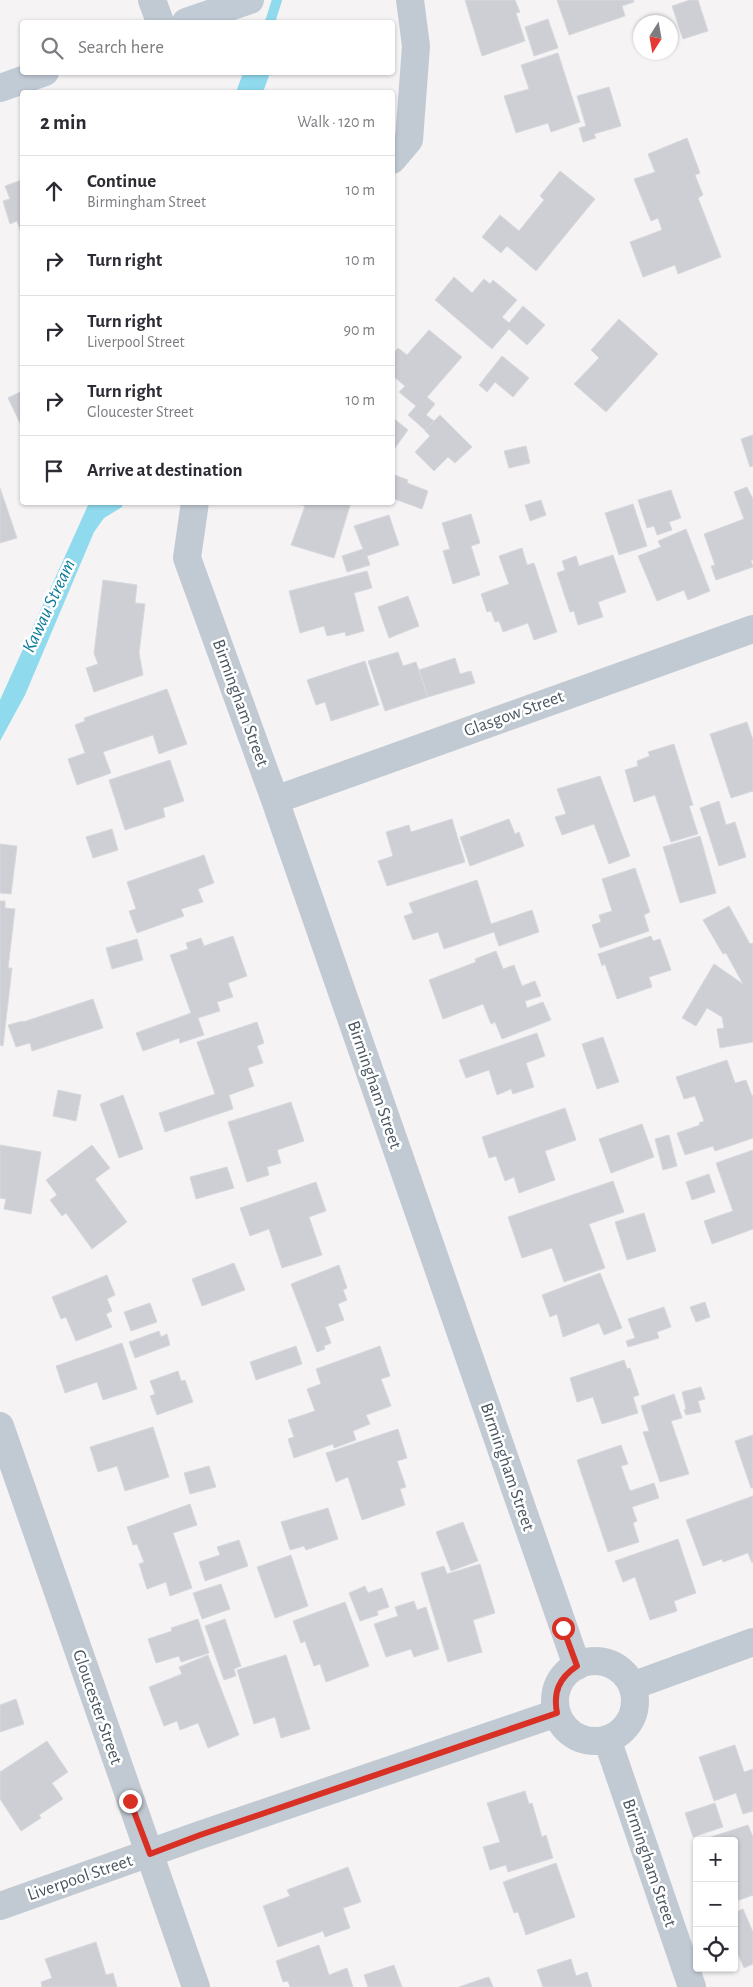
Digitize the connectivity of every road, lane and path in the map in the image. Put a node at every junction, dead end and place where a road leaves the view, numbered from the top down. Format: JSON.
{"nodes":[{"id":1,"x":152,"y":0,"type":"edge"},
{"id":2,"x":250,"y":0,"type":"edge"},
{"id":3,"x":410,"y":0,"type":"edge"},
{"id":4,"x":159,"y":20,"type":"edge"},
{"id":5,"x":192,"y":20,"type":"edge"},
{"id":6,"x":37,"y":75,"type":"edge"},
{"id":7,"x":0,"y":88,"type":"edge"},
{"id":8,"x":395,"y":156,"type":"edge"},
{"id":9,"x":196,"y":505,"type":"edge"},
{"id":10,"x":753,"y":629,"type":"edge"},
{"id":11,"x":275,"y":800,"type":"junction"},
{"id":12,"x":0,"y":1426,"type":"edge"},
{"id":13,"x":753,"y":1642,"type":"edge"},
{"id":14,"x":577,"y":1666,"type":"junction"},
{"id":15,"x":632,"y":1686,"type":"junction"},
{"id":16,"x":557,"y":1713,"type":"junction"},
{"id":17,"x":607,"y":1739,"type":"junction"},
{"id":18,"x":150,"y":1854,"type":"junction"},
{"id":19,"x":0,"y":1906,"type":"edge"},
{"id":20,"x":196,"y":1987,"type":"edge"},
{"id":21,"x":692,"y":1987,"type":"edge"}],
"edges":[{"from":1,"to":4,"type":"street"},
{"from":2,"to":5,"type":"main road"},
{"from":3,"to":8,"type":"street"},
{"from":6,"to":7,"type":"main road"},
{"from":9,"to":11,"type":"street","name":"Birmingham Street"},
{"from":10,"to":11,"type":"street","name":"Glasgow Street"},
{"from":11,"to":14,"type":"street","name":"Birmingham Street"},
{"from":12,"to":18,"type":"street","name":"Gloucester Street"},
{"from":13,"to":15,"type":"street"},
{"from":14,"to":15,"type":"street"},
{"from":14,"to":16,"type":"street"},
{"from":15,"to":17,"type":"street"},
{"from":16,"to":17,"type":"street"},
{"from":16,"to":18,"type":"street","name":"Liverpool Street"},
{"from":17,"to":21,"type":"street","name":"Birmingham Street"},
{"from":18,"to":19,"type":"street","name":"Liverpool Street"},
{"from":18,"to":20,"type":"street","name":"Gloucester Street"}]}
